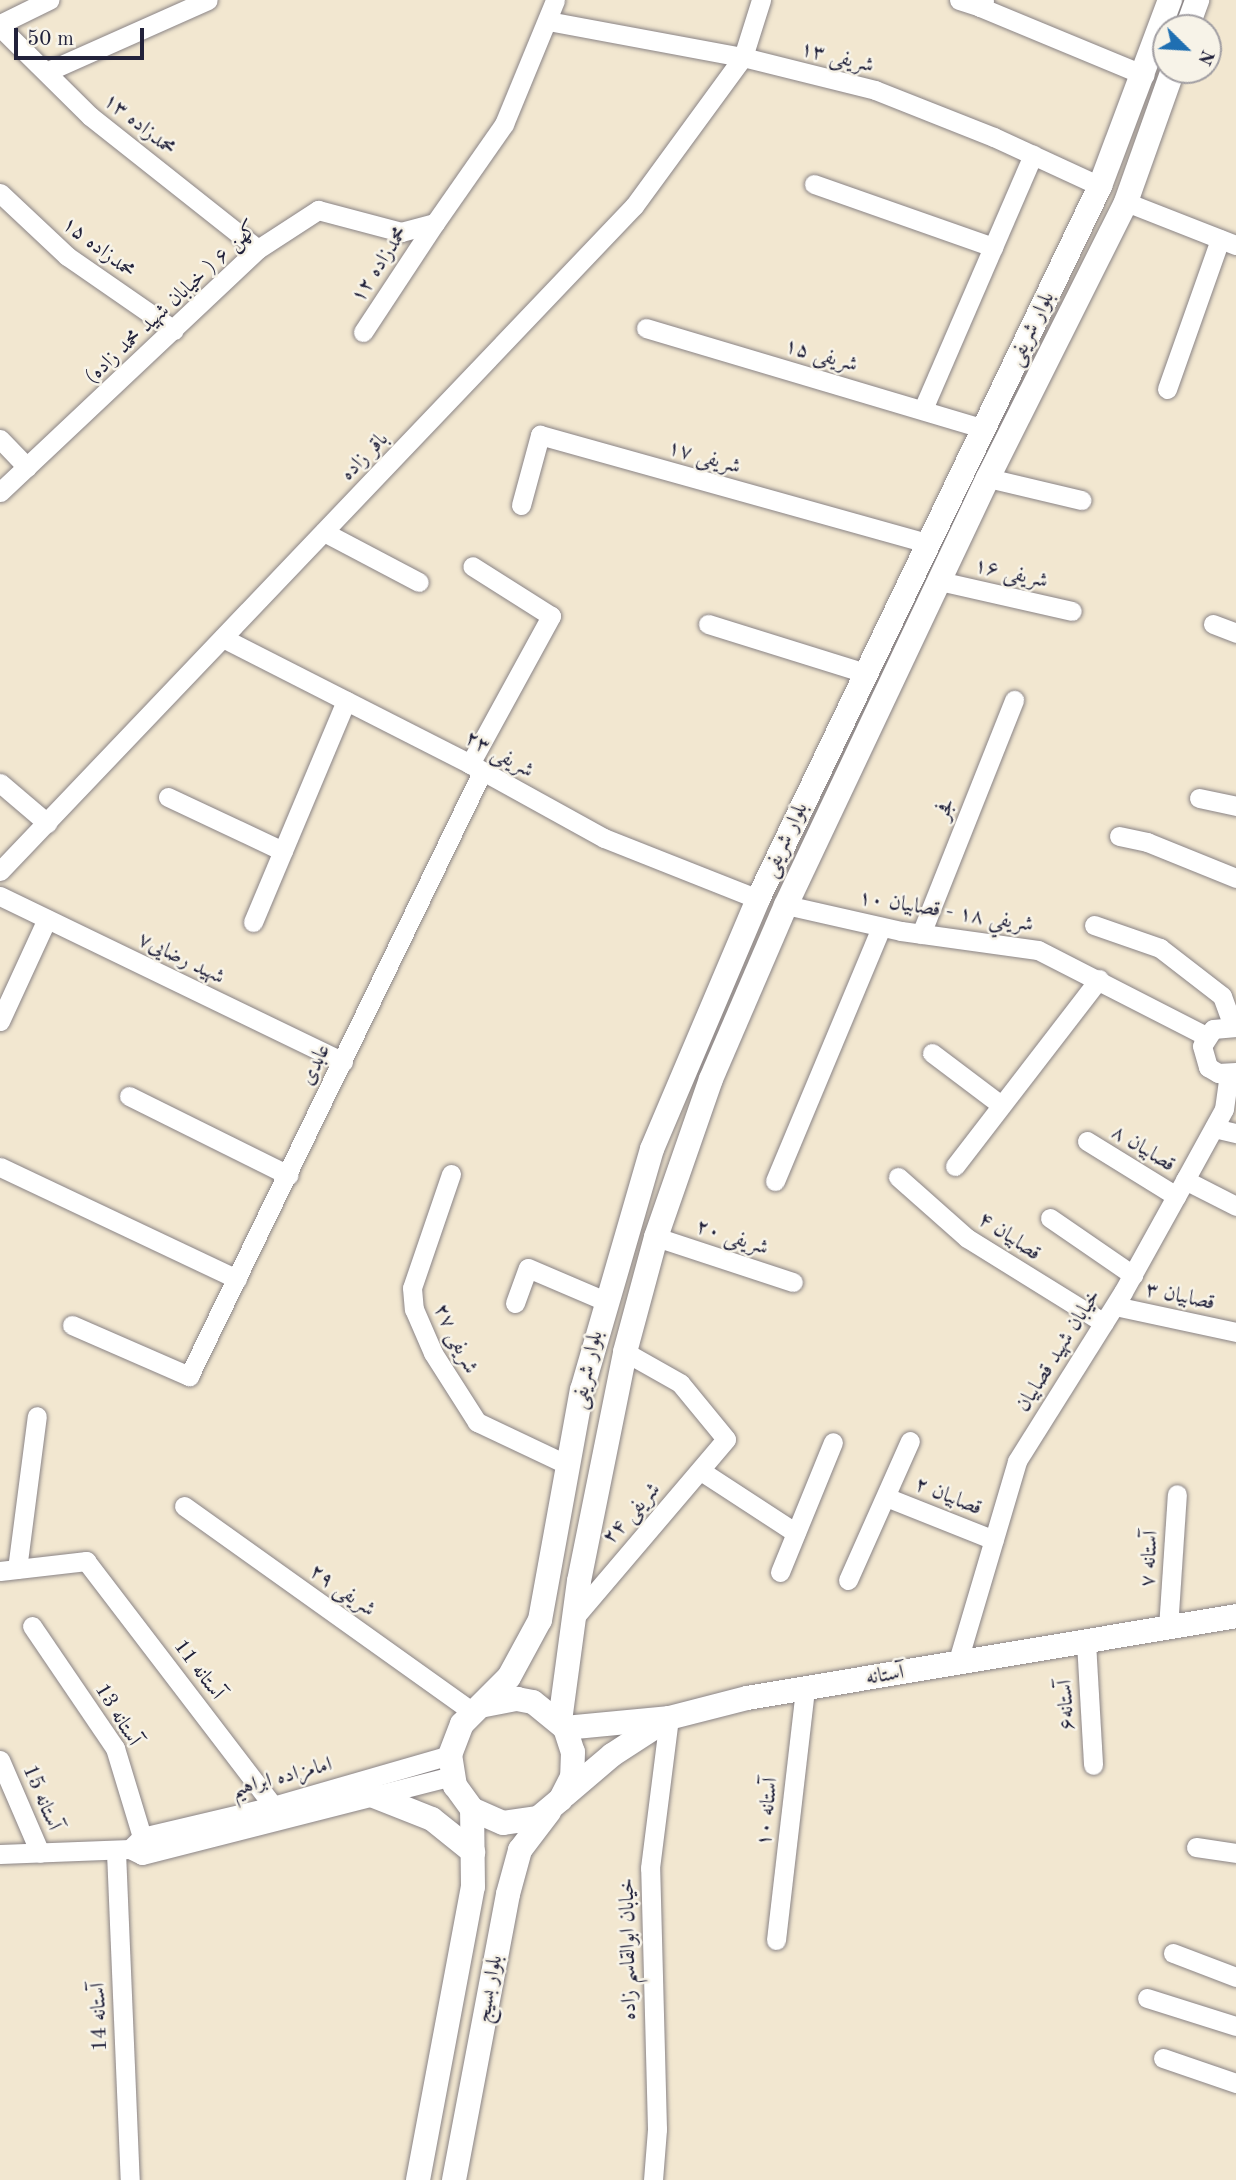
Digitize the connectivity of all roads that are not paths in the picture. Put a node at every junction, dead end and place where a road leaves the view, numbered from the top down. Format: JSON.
{"nodes":[{"id":1,"x":49,"y":0,"type":"edge"},
{"id":2,"x":208,"y":0,"type":"edge"},
{"id":3,"x":555,"y":0,"type":"edge"},
{"id":4,"x":761,"y":0,"type":"edge"},
{"id":5,"x":959,"y":0,"type":"edge"},
{"id":6,"x":1170,"y":0,"type":"edge"},
{"id":7,"x":982,"y":4,"type":"edge"},
{"id":8,"x":548,"y":21,"type":"junction"},
{"id":9,"x":0,"y":26,"type":"edge"},
{"id":10,"x":743,"y":57,"type":"junction"},
{"id":11,"x":46,"y":72,"type":"junction"},
{"id":12,"x":1144,"y":75,"type":"junction"},
{"id":13,"x":1168,"y":84,"type":"edge"},
{"id":14,"x":1032,"y":155,"type":"junction"},
{"id":15,"x":814,"y":184,"type":"dead end"},
{"id":16,"x":1100,"y":186,"type":"junction"},
{"id":17,"x":0,"y":193,"type":"edge"},
{"id":18,"x":1126,"y":202,"type":"junction"},
{"id":19,"x":435,"y":223,"type":"junction"},
{"id":20,"x":1228,"y":242,"type":"edge"},
{"id":21,"x":993,"y":247,"type":"junction"},
{"id":22,"x":258,"y":249,"type":"junction"},
{"id":23,"x":646,"y":328,"type":"dead end"},
{"id":24,"x":174,"y":330,"type":"junction"},
{"id":25,"x":363,"y":332,"type":"dead end"},
{"id":26,"x":1167,"y":389,"type":"dead end"},
{"id":27,"x":923,"y":410,"type":"junction"},
{"id":28,"x":982,"y":428,"type":"junction"},
{"id":29,"x":0,"y":439,"type":"edge"},
{"id":30,"x":27,"y":467,"type":"junction"},
{"id":31,"x":988,"y":478,"type":"junction"},
{"id":32,"x":0,"y":492,"type":"edge"},
{"id":33,"x":1081,"y":500,"type":"dead end"},
{"id":34,"x":521,"y":505,"type":"dead end"},
{"id":35,"x":324,"y":532,"type":"junction"},
{"id":36,"x":928,"y":543,"type":"junction"},
{"id":37,"x":472,"y":566,"type":"dead end"},
{"id":38,"x":940,"y":581,"type":"junction"},
{"id":39,"x":419,"y":582,"type":"dead end"},
{"id":40,"x":1072,"y":611,"type":"dead end"},
{"id":41,"x":708,"y":624,"type":"dead end"},
{"id":42,"x":1213,"y":624,"type":"dead end"},
{"id":43,"x":1236,"y":634,"type":"edge"},
{"id":44,"x":223,"y":638,"type":"junction"},
{"id":45,"x":864,"y":673,"type":"junction"},
{"id":46,"x":1014,"y":700,"type":"dead end"},
{"id":47,"x":346,"y":701,"type":"junction"},
{"id":48,"x":476,"y":768,"type":"junction"},
{"id":49,"x":0,"y":783,"type":"edge"},
{"id":50,"x":168,"y":797,"type":"dead end"},
{"id":51,"x":1199,"y":798,"type":"dead end"},
{"id":52,"x":1236,"y":806,"type":"edge"},
{"id":53,"x":47,"y":822,"type":"junction"},
{"id":54,"x":1119,"y":836,"type":"dead end"},
{"id":55,"x":283,"y":851,"type":"junction"},
{"id":56,"x":0,"y":871,"type":"edge"},
{"id":57,"x":1236,"y":878,"type":"edge"},
{"id":58,"x":0,"y":897,"type":"edge"},
{"id":59,"x":758,"y":899,"type":"junction"},
{"id":60,"x":786,"y":905,"type":"junction"},
{"id":61,"x":47,"y":919,"type":"junction"},
{"id":62,"x":253,"y":922,"type":"dead end"},
{"id":63,"x":1094,"y":925,"type":"dead end"},
{"id":64,"x":881,"y":927,"type":"junction"},
{"id":65,"x":921,"y":934,"type":"junction"},
{"id":66,"x":1099,"y":979,"type":"junction"},
{"id":67,"x":0,"y":1021,"type":"edge"},
{"id":68,"x":1235,"y":1026,"type":"edge"},
{"id":69,"x":1206,"y":1036,"type":"junction"},
{"id":70,"x":932,"y":1053,"type":"dead end"},
{"id":71,"x":343,"y":1062,"type":"junction"},
{"id":72,"x":1232,"y":1073,"type":"edge"},
{"id":73,"x":129,"y":1096,"type":"dead end"},
{"id":74,"x":1001,"y":1105,"type":"junction"},
{"id":75,"x":1214,"y":1128,"type":"junction"},
{"id":76,"x":1236,"y":1133,"type":"edge"},
{"id":77,"x":1087,"y":1140,"type":"dead end"},
{"id":78,"x":955,"y":1166,"type":"dead end"},
{"id":79,"x":0,"y":1167,"type":"edge"},
{"id":80,"x":452,"y":1174,"type":"dead end"},
{"id":81,"x":288,"y":1175,"type":"junction"},
{"id":82,"x":898,"y":1177,"type":"dead end"},
{"id":83,"x":775,"y":1181,"type":"dead end"},
{"id":84,"x":1181,"y":1188,"type":"junction"},
{"id":85,"x":1236,"y":1206,"type":"edge"},
{"id":86,"x":1050,"y":1219,"type":"dead end"},
{"id":87,"x":656,"y":1237,"type":"junction"},
{"id":88,"x":1133,"y":1275,"type":"junction"},
{"id":89,"x":237,"y":1279,"type":"junction"},
{"id":90,"x":793,"y":1282,"type":"dead end"},
{"id":91,"x":605,"y":1301,"type":"junction"},
{"id":92,"x":514,"y":1303,"type":"dead end"},
{"id":93,"x":1115,"y":1306,"type":"junction"},
{"id":94,"x":1104,"y":1323,"type":"junction"},
{"id":95,"x":72,"y":1325,"type":"dead end"},
{"id":96,"x":1236,"y":1332,"type":"edge"},
{"id":97,"x":625,"y":1352,"type":"junction"},
{"id":98,"x":37,"y":1416,"type":"dead end"},
{"id":99,"x":910,"y":1441,"type":"dead end"},
{"id":100,"x":833,"y":1442,"type":"dead end"},
{"id":101,"x":568,"y":1465,"type":"junction"},
{"id":102,"x":701,"y":1471,"type":"junction"},
{"id":103,"x":1177,"y":1494,"type":"dead end"},
{"id":104,"x":886,"y":1497,"type":"junction"},
{"id":105,"x":184,"y":1506,"type":"dead end"},
{"id":106,"x":796,"y":1533,"type":"junction"},
{"id":107,"x":993,"y":1540,"type":"junction"},
{"id":108,"x":8,"y":1570,"type":"edge"},
{"id":109,"x":780,"y":1572,"type":"dead end"},
{"id":110,"x":848,"y":1580,"type":"dead end"},
{"id":111,"x":1236,"y":1616,"type":"edge"},
{"id":112,"x":33,"y":1626,"type":"dead end"},
{"id":113,"x":1168,"y":1628,"type":"junction"},
{"id":114,"x":570,"y":1629,"type":"junction"},
{"id":115,"x":535,"y":1632,"type":"junction"},
{"id":116,"x":1086,"y":1642,"type":"junction"},
{"id":117,"x":957,"y":1664,"type":"junction"},
{"id":118,"x":805,"y":1688,"type":"junction"},
{"id":119,"x":479,"y":1708,"type":"junction"},
{"id":120,"x":669,"y":1718,"type":"junction"},
{"id":121,"x":562,"y":1724,"type":"junction"},
{"id":122,"x":0,"y":1760,"type":"edge"},
{"id":123,"x":451,"y":1765,"type":"junction"},
{"id":124,"x":1093,"y":1765,"type":"dead end"},
{"id":125,"x":374,"y":1796,"type":"junction"},
{"id":126,"x":556,"y":1804,"type":"junction"},
{"id":127,"x":273,"y":1806,"type":"junction"},
{"id":128,"x":472,"y":1809,"type":"junction"},
{"id":129,"x":129,"y":1846,"type":"junction"},
{"id":130,"x":1196,"y":1847,"type":"dead end"},
{"id":131,"x":473,"y":1852,"type":"junction"},
{"id":132,"x":40,"y":1853,"type":"junction"},
{"id":133,"x":1236,"y":1853,"type":"edge"},
{"id":134,"x":0,"y":1854,"type":"edge"},
{"id":135,"x":776,"y":1940,"type":"dead end"},
{"id":136,"x":1173,"y":1953,"type":"dead end"},
{"id":137,"x":1236,"y":1977,"type":"edge"},
{"id":138,"x":1147,"y":1998,"type":"dead end"},
{"id":139,"x":1236,"y":2026,"type":"edge"},
{"id":140,"x":1163,"y":2058,"type":"dead end"},
{"id":141,"x":1236,"y":2083,"type":"edge"},
{"id":142,"x":130,"y":2180,"type":"edge"},
{"id":143,"x":418,"y":2180,"type":"edge"},
{"id":144,"x":454,"y":2180,"type":"edge"},
{"id":145,"x":653,"y":2180,"type":"edge"}],
"edges":[{"from":1,"to":9,"type":"street"},
{"from":2,"to":11,"type":"street"},
{"from":3,"to":8,"type":"street"},
{"from":4,"to":10,"type":"street","name":"باقر زاده"},
{"from":5,"to":7,"type":"street"},
{"from":6,"to":12,"type":"main road","name":"بلوار شریفی"},
{"from":7,"to":12,"type":"street"},
{"from":8,"to":10,"type":"street","name":"شریفی ۱۳"},
{"from":8,"to":19,"type":"street"},
{"from":9,"to":11,"type":"street","name":"محمدزاده ۱۳"},
{"from":10,"to":14,"type":"street","name":"شریفی ۱۳"},
{"from":10,"to":35,"type":"street","name":"باقر زاده"},
{"from":11,"to":22,"type":"street","name":"محمدزاده ۱۳"},
{"from":12,"to":16,"type":"main road","name":"بلوار شریفی"},
{"from":13,"to":18,"type":"main road","name":"بلوار شریفی"},
{"from":14,"to":16,"type":"street","name":"شریفی ۱۳"},
{"from":14,"to":21,"type":"street"},
{"from":15,"to":21,"type":"street"},
{"from":16,"to":28,"type":"main road","name":"بلوار شریفی"},
{"from":17,"to":24,"type":"street","name":"محمدزاده ۱۵"},
{"from":18,"to":20,"type":"street"},
{"from":18,"to":31,"type":"main road","name":"بلوار شریفی"},
{"from":19,"to":22,"type":"street","name":"کهن ۶ ( خیابان شهید محمد زاده)"},
{"from":19,"to":25,"type":"street","name":"محمدزاده ۱۲"},
{"from":20,"to":26,"type":"street"},
{"from":21,"to":27,"type":"street"},
{"from":22,"to":24,"type":"street","name":"کهن ۶ ( خیابان شهید محمد زاده)"},
{"from":23,"to":27,"type":"street","name":"شریفی ۱۵"},
{"from":24,"to":30,"type":"street","name":"کهن ۶ ( خیابان شهید محمد زاده)"},
{"from":27,"to":28,"type":"street","name":"شریفی ۱۵"},
{"from":28,"to":36,"type":"main road","name":"بلوار شریفی"},
{"from":29,"to":30,"type":"street"},
{"from":30,"to":32,"type":"street","name":"کهن ۶ ( خیابان شهید محمد زاده)"},
{"from":31,"to":33,"type":"street"},
{"from":31,"to":38,"type":"main road","name":"بلوار شریفی"},
{"from":34,"to":36,"type":"street","name":"شریفی ۱۷"},
{"from":35,"to":39,"type":"street"},
{"from":35,"to":44,"type":"street","name":"باقر زاده"},
{"from":36,"to":45,"type":"main road","name":"بلوار شریفی"},
{"from":37,"to":48,"type":"street","name":"عابدی"},
{"from":38,"to":40,"type":"street","name":"شریفی ۱۶"},
{"from":38,"to":60,"type":"main road","name":"بلوار شریفی"},
{"from":41,"to":45,"type":"street"},
{"from":42,"to":43,"type":"street"},
{"from":44,"to":47,"type":"street","name":"شریفی ۲۳"},
{"from":44,"to":53,"type":"street","name":"باقر زاده"},
{"from":45,"to":59,"type":"main road","name":"بلوار شریفی"},
{"from":46,"to":65,"type":"street","name":"فجر"},
{"from":47,"to":48,"type":"street","name":"شریفی ۲۳"},
{"from":47,"to":55,"type":"street"},
{"from":48,"to":59,"type":"street","name":"شریفی ۲۳"},
{"from":48,"to":71,"type":"street","name":"عابدی"},
{"from":49,"to":53,"type":"street"},
{"from":50,"to":55,"type":"street"},
{"from":51,"to":52,"type":"street"},
{"from":53,"to":56,"type":"street","name":"باقر زاده"},
{"from":54,"to":57,"type":"street"},
{"from":55,"to":62,"type":"street"},
{"from":58,"to":61,"type":"street","name":"شهید رضایی۷"},
{"from":59,"to":60,"type":"main road"},
{"from":59,"to":91,"type":"main road","name":"بلوار شریفی"},
{"from":60,"to":64,"type":"street","name":"شريفي ۱۸ - قصابیان ۱۰"},
{"from":60,"to":87,"type":"main road","name":"بلوار شریفی"},
{"from":61,"to":67,"type":"street"},
{"from":61,"to":71,"type":"street","name":"شهید رضایی۷"},
{"from":63,"to":68,"type":"street"},
{"from":64,"to":65,"type":"street","name":"شريفي ۱۸ - قصابیان ۱۰"},
{"from":64,"to":83,"type":"street"},
{"from":65,"to":66,"type":"street","name":"شريفي ۱۸ - قصابیان ۱۰"},
{"from":66,"to":69,"type":"street","name":"شريفي ۱۸ - قصابیان ۱۰"},
{"from":66,"to":74,"type":"street"},
{"from":68,"to":69,"type":"street"},
{"from":69,"to":72,"type":"street"},
{"from":70,"to":74,"type":"street"},
{"from":71,"to":81,"type":"street","name":"عابدی"},
{"from":72,"to":75,"type":"street","name":"خیابان شهید قصابیان"},
{"from":73,"to":81,"type":"street"},
{"from":74,"to":78,"type":"street"},
{"from":75,"to":76,"type":"street"},
{"from":75,"to":84,"type":"street","name":"خیابان شهید قصابیان"},
{"from":77,"to":84,"type":"street","name":"قصابیان ۸"},
{"from":79,"to":89,"type":"street"},
{"from":80,"to":101,"type":"street","name":"شریفی ۲۷"},
{"from":81,"to":89,"type":"street","name":"عابدی"},
{"from":82,"to":94,"type":"street","name":"قصابیان ۴"},
{"from":84,"to":85,"type":"street","name":"قصابیان ۸"},
{"from":84,"to":88,"type":"street","name":"خیابان شهید قصابیان"},
{"from":86,"to":88,"type":"street"},
{"from":87,"to":90,"type":"street","name":"شریفی ۲۰"},
{"from":87,"to":97,"type":"main road","name":"بلوار شریفی"},
{"from":88,"to":93,"type":"street","name":"خیابان شهید قصابیان"},
{"from":89,"to":95,"type":"street","name":"عابدی"},
{"from":91,"to":92,"type":"street"},
{"from":91,"to":101,"type":"main road","name":"بلوار شریفی"},
{"from":93,"to":94,"type":"street","name":"خیابان شهید قصابیان"},
{"from":93,"to":96,"type":"street","name":"قصابیان ۳"},
{"from":94,"to":107,"type":"street","name":"خیابان شهید قصابیان"},
{"from":97,"to":102,"type":"street","name":"شریفی ۲۴"},
{"from":97,"to":114,"type":"main road","name":"بلوار شریفی"},
{"from":98,"to":108,"type":"street"},
{"from":99,"to":104,"type":"street"},
{"from":100,"to":106,"type":"street"},
{"from":101,"to":115,"type":"main road","name":"بلوار شریفی"},
{"from":102,"to":106,"type":"street"},
{"from":102,"to":114,"type":"street","name":"شریفی ۲۴"},
{"from":103,"to":113,"type":"street","name":"آستانه ۷"},
{"from":104,"to":107,"type":"street","name":"قصابیان ۲"},
{"from":104,"to":110,"type":"street"},
{"from":105,"to":119,"type":"street","name":"شریفی ۲۹"},
{"from":106,"to":109,"type":"street"},
{"from":107,"to":117,"type":"street","name":"خیابان شهید قصابیان"},
{"from":108,"to":127,"type":"street","name":"آستانه 11"},
{"from":111,"to":113,"type":"main road","name":"آستانه"},
{"from":112,"to":129,"type":"street","name":"آستانه 13"},
{"from":113,"to":116,"type":"main road","name":"آستانه"},
{"from":114,"to":115,"type":"main road"},
{"from":114,"to":121,"type":"main road","name":"بلوار شریفی"},
{"from":115,"to":119,"type":"main road","name":"بلوار شریفی"},
{"from":116,"to":117,"type":"main road","name":"آستانه"},
{"from":116,"to":124,"type":"street","name":"آستانه۶"},
{"from":117,"to":118,"type":"main road","name":"آستانه"},
{"from":118,"to":120,"type":"main road","name":"آستانه"},
{"from":118,"to":135,"type":"street","name":"آستانه ۱۰"},
{"from":119,"to":121,"type":"main road"},
{"from":119,"to":123,"type":"main road"},
{"from":120,"to":121,"type":"main road"},
{"from":120,"to":126,"type":"main road","name":"آستانه"},
{"from":120,"to":145,"type":"street","name":"خیابان ابوالقاسم زاده"},
{"from":121,"to":126,"type":"main road"},
{"from":122,"to":132,"type":"street","name":"آستانه 15"},
{"from":123,"to":125,"type":"street","name":"امامزاده ابراهیم"},
{"from":123,"to":127,"type":"street","name":"امامزاده ابراهیم"},
{"from":123,"to":128,"type":"main road"},
{"from":125,"to":129,"type":"street","name":"امامزاده ابراهیم"},
{"from":125,"to":131,"type":"main road"},
{"from":126,"to":128,"type":"main road"},
{"from":126,"to":144,"type":"main road","name":"بلوار بسیج"},
{"from":127,"to":129,"type":"street","name":"امامزاده ابراهیم"},
{"from":128,"to":131,"type":"main road","name":"بلوار بسیج"},
{"from":129,"to":132,"type":"street","name":"امامزاده ابراهیم"},
{"from":129,"to":142,"type":"street","name":"آستانه 14"},
{"from":130,"to":133,"type":"street"},
{"from":131,"to":143,"type":"main road","name":"بلوار بسیج"},
{"from":132,"to":134,"type":"street","name":"امامزاده ابراهیم"},
{"from":136,"to":137,"type":"street"},
{"from":138,"to":139,"type":"street"},
{"from":140,"to":141,"type":"street"}]}
